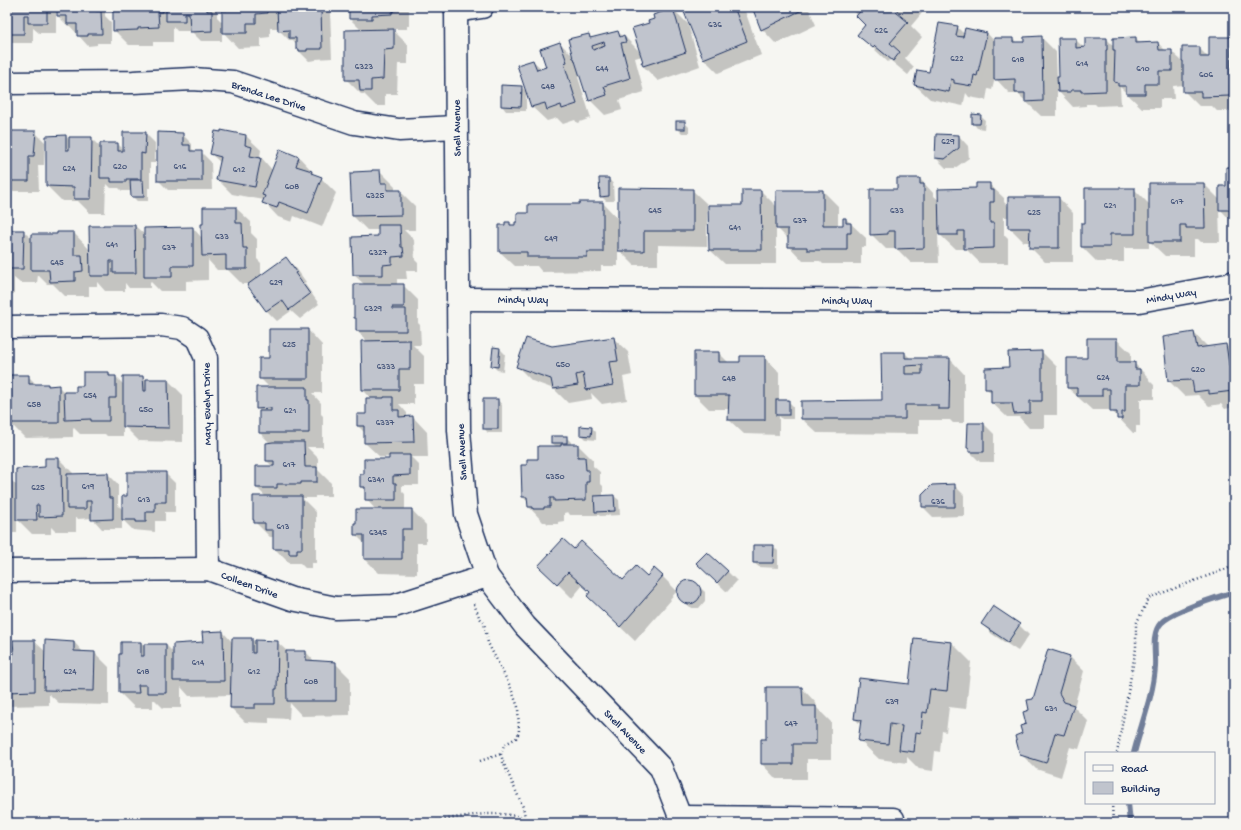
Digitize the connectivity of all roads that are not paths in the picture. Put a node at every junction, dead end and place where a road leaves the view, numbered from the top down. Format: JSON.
{"nodes":[{"id":1,"x":482,"y":7,"type":"edge"},
{"id":2,"x":456,"y":9,"type":"edge"},
{"id":3,"x":7,"y":83,"type":"edge"},
{"id":4,"x":456,"y":127,"type":"junction"},
{"id":5,"x":1234,"y":282,"type":"edge"},
{"id":6,"x":459,"y":299,"type":"junction"},
{"id":7,"x":7,"y":327,"type":"edge"},
{"id":8,"x":208,"y":569,"type":"junction"},
{"id":9,"x":7,"y":571,"type":"edge"},
{"id":10,"x":487,"y":576,"type":"junction"},
{"id":11,"x":893,"y":819,"type":"dead end"},
{"id":12,"x":680,"y":820,"type":"edge"}],
"edges":[{"from":1,"to":2,"type":"street"},
{"from":2,"to":4,"type":"street","name":"Snell Avenue"},
{"from":3,"to":4,"type":"street","name":"Brenda Lee Drive"},
{"from":4,"to":6,"type":"street","name":"Snell Avenue"},
{"from":5,"to":6,"type":"street","name":"Mindy Way"},
{"from":6,"to":10,"type":"street","name":"Snell Avenue"},
{"from":7,"to":8,"type":"street","name":"Mary Evelyn Drive"},
{"from":8,"to":9,"type":"street","name":"Colleen Drive"},
{"from":8,"to":10,"type":"street","name":"Colleen Drive"},
{"from":10,"to":12,"type":"street","name":"Snell Avenue"},
{"from":11,"to":12,"type":"street"}]}
